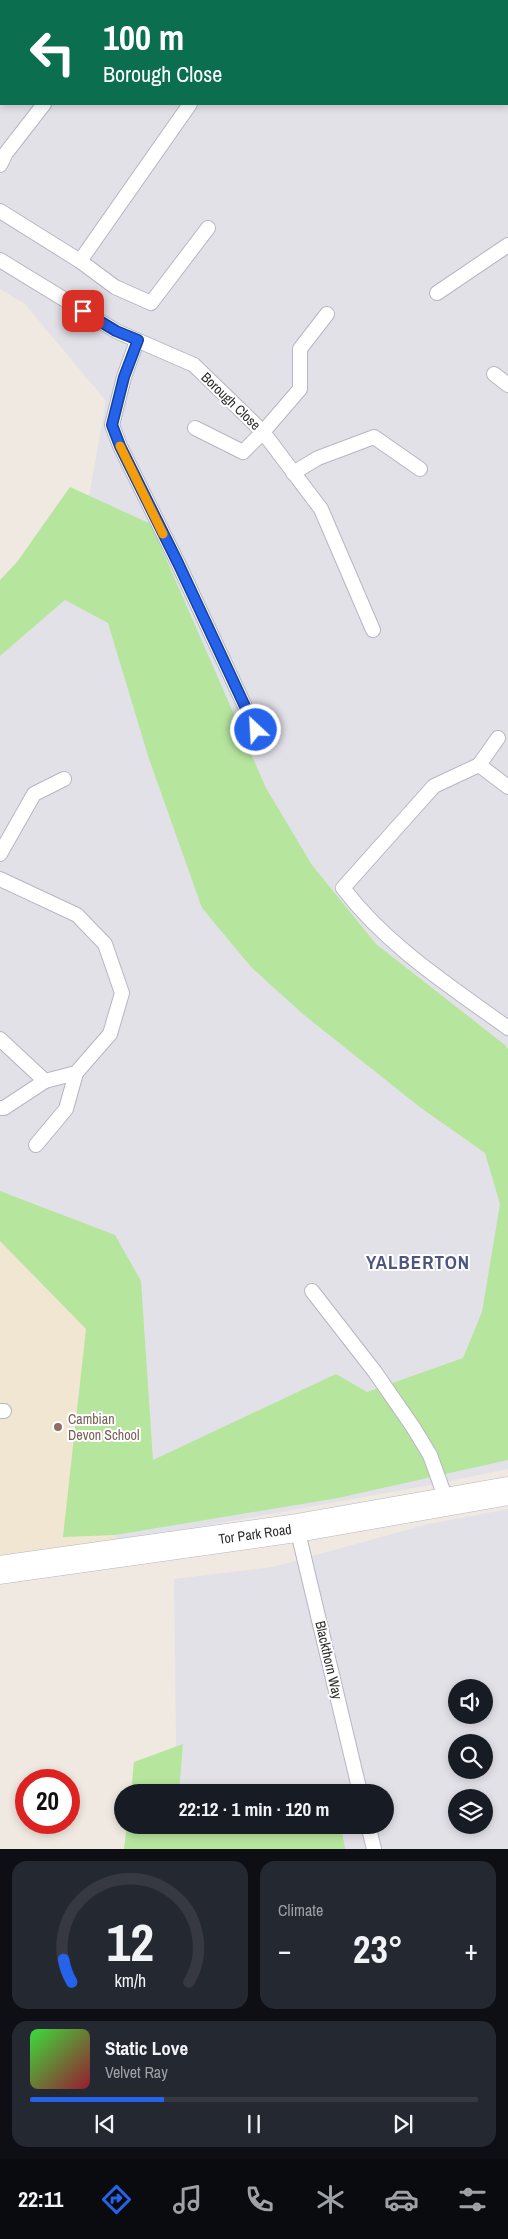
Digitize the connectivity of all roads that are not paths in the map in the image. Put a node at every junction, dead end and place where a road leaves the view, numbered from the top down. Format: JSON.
{"nodes":[{"id":1,"x":43,"y":105,"type":"edge"},
{"id":2,"x":189,"y":105,"type":"edge"},
{"id":3,"x":0,"y":165,"type":"edge"},
{"id":4,"x":0,"y":211,"type":"edge"},
{"id":5,"x":208,"y":228,"type":"dead end"},
{"id":6,"x":508,"y":245,"type":"edge"},
{"id":7,"x":0,"y":260,"type":"edge"},
{"id":8,"x":80,"y":261,"type":"junction"},
{"id":9,"x":437,"y":293,"type":"dead end"},
{"id":10,"x":327,"y":314,"type":"dead end"},
{"id":11,"x":138,"y":340,"type":"junction"},
{"id":12,"x":494,"y":374,"type":"dead end"},
{"id":13,"x":508,"y":385,"type":"edge"},
{"id":14,"x":195,"y":428,"type":"dead end"},
{"id":15,"x":263,"y":432,"type":"junction"},
{"id":16,"x":420,"y":469,"type":"dead end"},
{"id":17,"x":293,"y":473,"type":"junction"},
{"id":18,"x":373,"y":630,"type":"dead end"},
{"id":19,"x":256,"y":730,"type":"dead end"},
{"id":20,"x":498,"y":738,"type":"dead end"},
{"id":21,"x":479,"y":764,"type":"junction"},
{"id":22,"x":64,"y":779,"type":"dead end"},
{"id":23,"x":508,"y":787,"type":"edge"},
{"id":24,"x":0,"y":854,"type":"edge"},
{"id":25,"x":0,"y":879,"type":"edge"},
{"id":26,"x":508,"y":1028,"type":"edge"},
{"id":27,"x":0,"y":1039,"type":"edge"},
{"id":28,"x":76,"y":1073,"type":"junction"},
{"id":29,"x":45,"y":1081,"type":"junction"},
{"id":30,"x":0,"y":1108,"type":"edge"},
{"id":31,"x":36,"y":1145,"type":"dead end"},
{"id":32,"x":312,"y":1291,"type":"dead end"},
{"id":33,"x":508,"y":1491,"type":"edge"},
{"id":34,"x":447,"y":1502,"type":"junction"},
{"id":35,"x":297,"y":1528,"type":"junction"},
{"id":36,"x":0,"y":1570,"type":"edge"},
{"id":37,"x":358,"y":1784,"type":"edge"},
{"id":38,"x":370,"y":1834,"type":"edge"},
{"id":39,"x":374,"y":1849,"type":"edge"}],
"edges":[{"from":1,"to":3,"type":"lane"},
{"from":2,"to":8,"type":"lane"},
{"from":4,"to":8,"type":"lane"},
{"from":5,"to":8,"type":"lane"},
{"from":6,"to":9,"type":"lane"},
{"from":7,"to":11,"type":"lane","name":"Borough Close"},
{"from":10,"to":15,"type":"lane"},
{"from":11,"to":15,"type":"lane","name":"Borough Close"},
{"from":11,"to":19,"type":"lane"},
{"from":12,"to":13,"type":"lane"},
{"from":14,"to":15,"type":"lane"},
{"from":15,"to":17,"type":"lane","name":"Borough Close"},
{"from":16,"to":17,"type":"lane"},
{"from":17,"to":18,"type":"lane","name":"Borough Close"},
{"from":20,"to":21,"type":"lane"},
{"from":21,"to":23,"type":"lane"},
{"from":21,"to":26,"type":"lane"},
{"from":22,"to":24,"type":"lane"},
{"from":25,"to":28,"type":"lane"},
{"from":27,"to":29,"type":"lane"},
{"from":28,"to":29,"type":"lane"},
{"from":28,"to":31,"type":"lane"},
{"from":29,"to":30,"type":"lane"},
{"from":32,"to":34,"type":"lane"},
{"from":33,"to":34,"type":"street","name":"Tor Park Road"},
{"from":34,"to":35,"type":"street","name":"Tor Park Road"},
{"from":35,"to":36,"type":"street","name":"Tor Park Road"},
{"from":35,"to":37,"type":"lane","name":"Blackthorn Way"},
{"from":38,"to":39,"type":"lane"}]}
